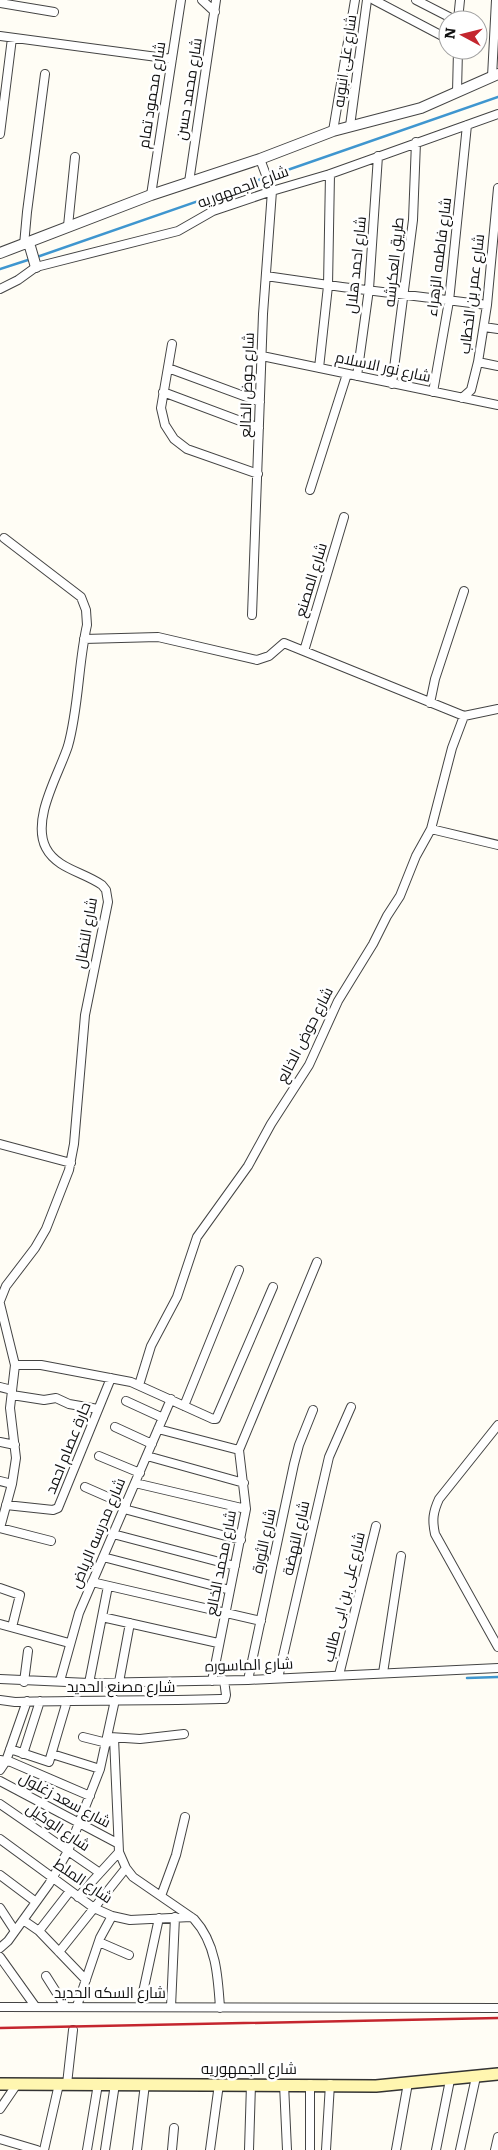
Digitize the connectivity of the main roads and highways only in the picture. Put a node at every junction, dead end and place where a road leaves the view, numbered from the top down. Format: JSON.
{"nodes":[{"id":1,"x":498,"y":2074,"type":"edge"},
{"id":2,"x":0,"y":2084,"type":"edge"}],
"edges":[{"from":1,"to":2,"type":"main road","name":"شارع الجمهوريه"}]}
